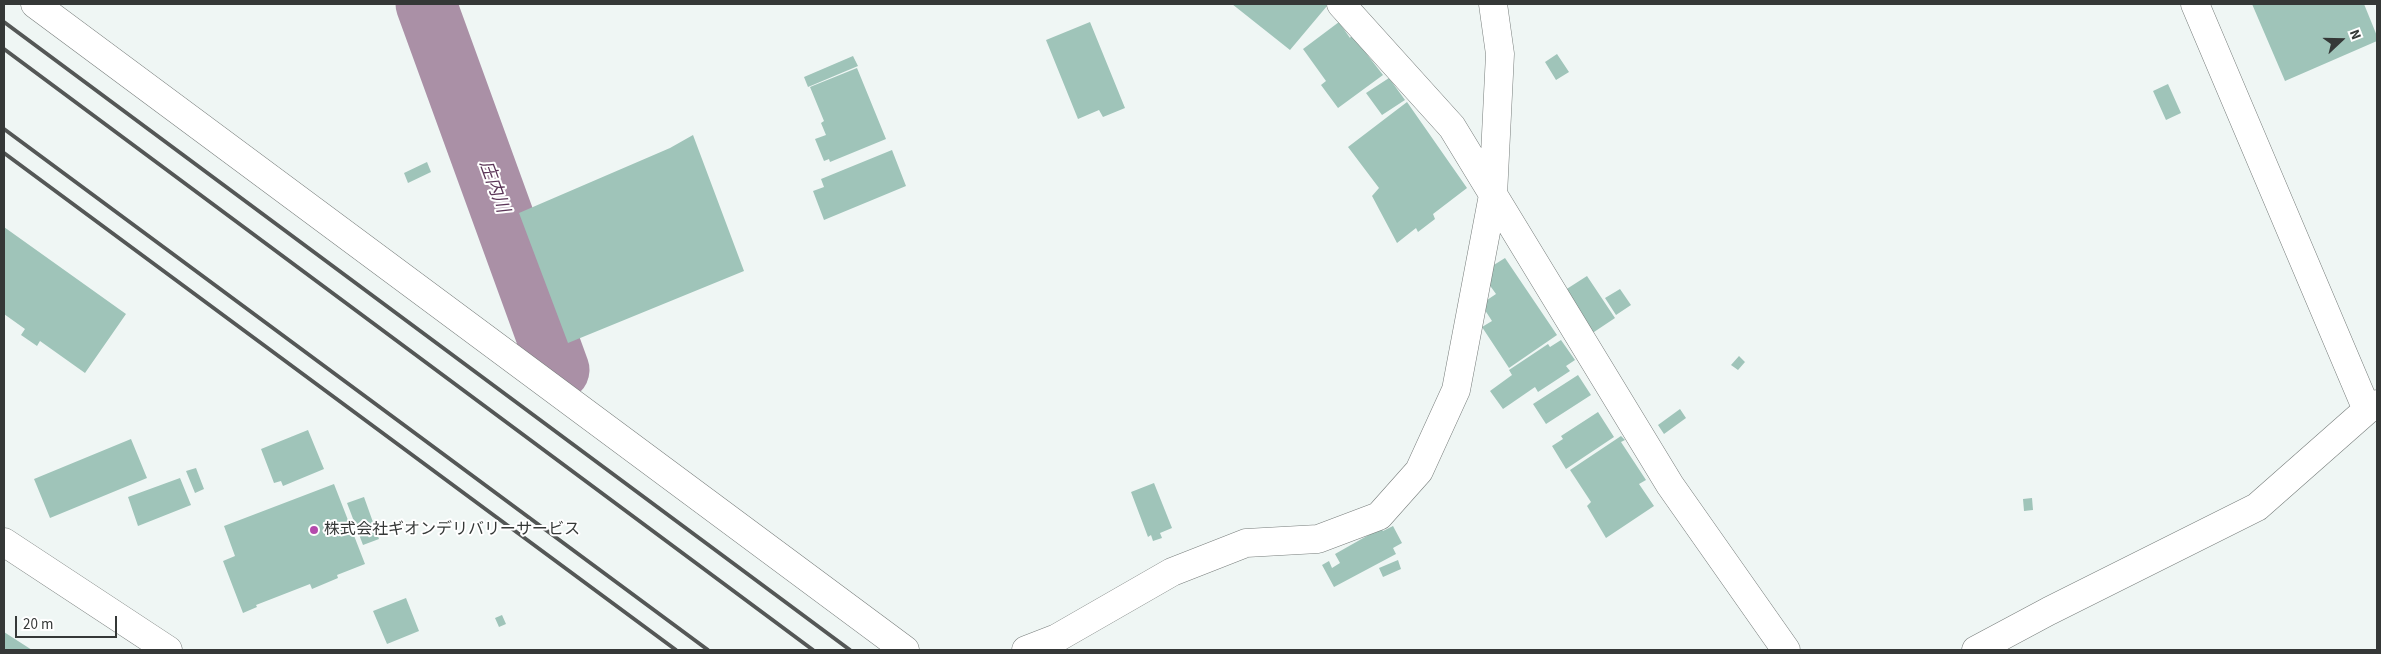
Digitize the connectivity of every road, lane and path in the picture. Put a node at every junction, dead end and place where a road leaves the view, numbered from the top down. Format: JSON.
{"nodes":[{"id":1,"x":35,"y":4,"type":"edge"},
{"id":2,"x":1341,"y":4,"type":"edge"},
{"id":3,"x":1492,"y":4,"type":"edge"},
{"id":4,"x":2195,"y":4,"type":"edge"},
{"id":5,"x":1493,"y":195,"type":"junction"},
{"id":6,"x":2372,"y":407,"type":"edge"},
{"id":7,"x":4,"y":542,"type":"edge"},
{"id":8,"x":168,"y":650,"type":"edge"},
{"id":9,"x":905,"y":650,"type":"edge"},
{"id":10,"x":1026,"y":650,"type":"edge"},
{"id":11,"x":1786,"y":650,"type":"edge"},
{"id":12,"x":1976,"y":650,"type":"edge"}],
"edges":[{"from":1,"to":9,"type":"main road"},
{"from":2,"to":5,"type":"main road"},
{"from":3,"to":5,"type":"main road"},
{"from":4,"to":6,"type":"main road"},
{"from":5,"to":10,"type":"main road"},
{"from":5,"to":11,"type":"main road"},
{"from":6,"to":12,"type":"main road"},
{"from":7,"to":8,"type":"main road"}]}
